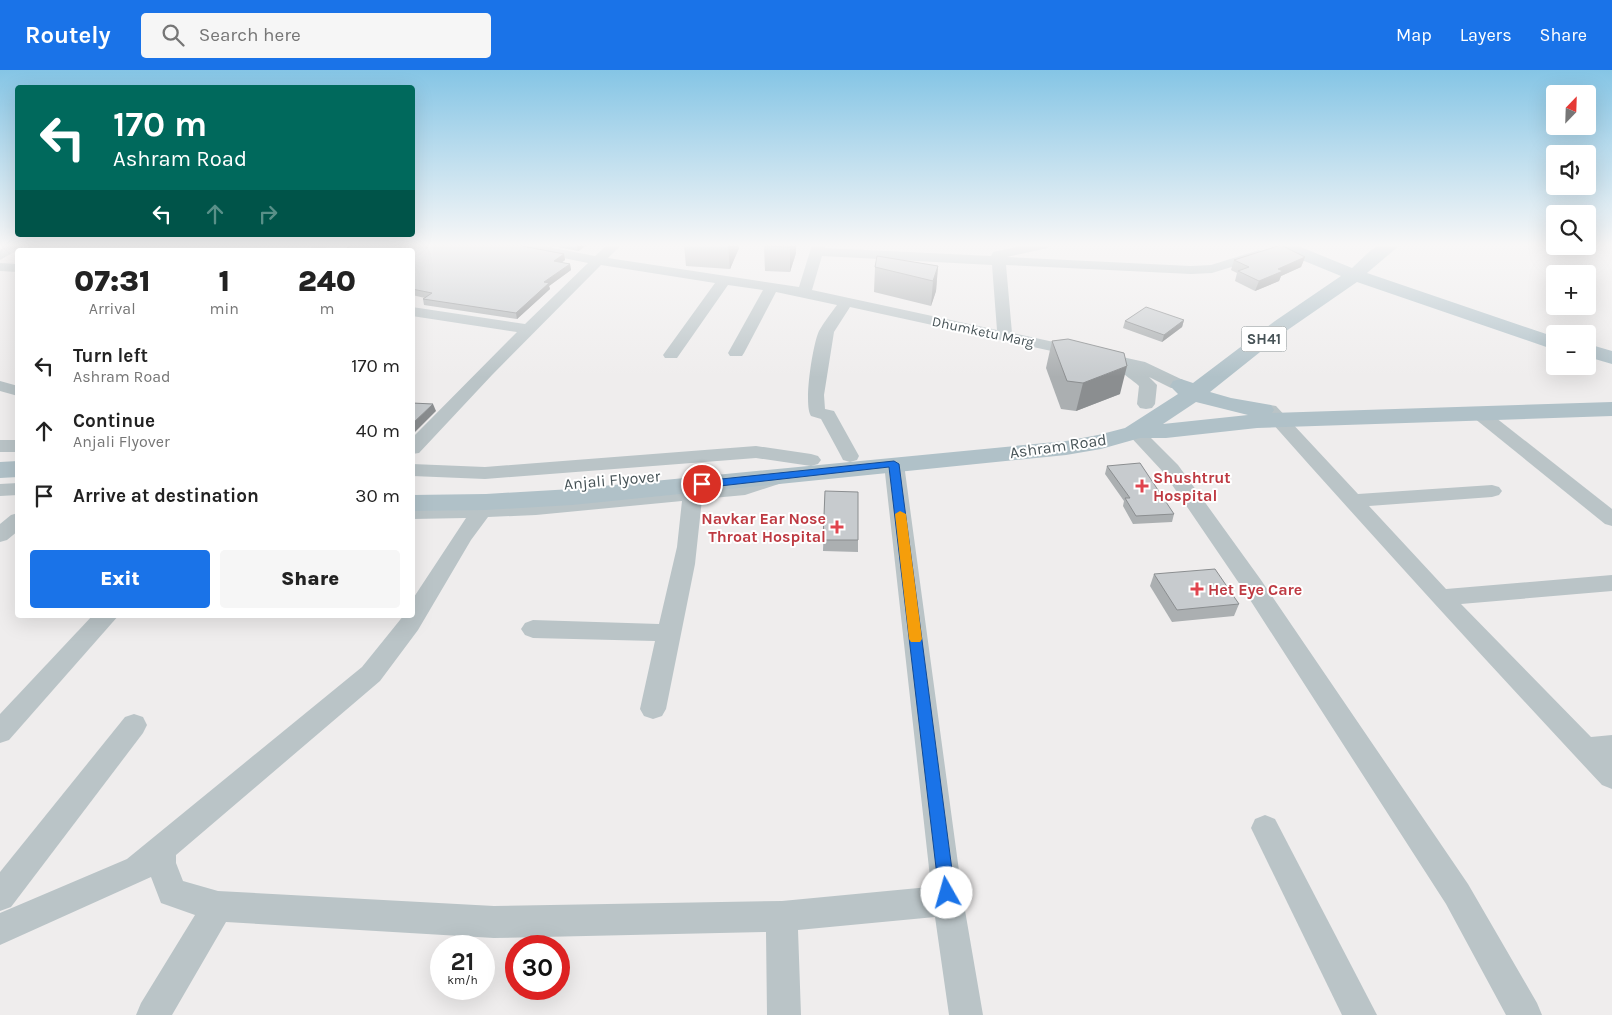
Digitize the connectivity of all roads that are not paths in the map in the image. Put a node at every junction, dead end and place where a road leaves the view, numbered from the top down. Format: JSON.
{"nodes":[{"id":1,"x":570,"y":289,"type":"edge"},
{"id":2,"x":718,"y":289,"type":"edge"},
{"id":3,"x":771,"y":289,"type":"edge"},
{"id":4,"x":783,"y":289,"type":"edge"},
{"id":5,"x":805,"y":289,"type":"edge"},
{"id":6,"x":1001,"y":289,"type":"edge"},
{"id":7,"x":1326,"y":289,"type":"edge"},
{"id":8,"x":1403,"y":289,"type":"edge"},
{"id":9,"x":1407,"y":289,"type":"edge"},
{"id":10,"x":804,"y":293,"type":"junction"},
{"id":11,"x":846,"y":302,"type":"junction"},
{"id":12,"x":415,"y":311,"type":"edge"},
{"id":13,"x":529,"y":329,"type":"junction"},
{"id":14,"x":1546,"y":336,"type":"edge"},
{"id":15,"x":1005,"y":337,"type":"junction"},
{"id":16,"x":1546,"y":341,"type":"edge"},
{"id":17,"x":736,"y":353,"type":"dead end"},
{"id":18,"x":1596,"y":353,"type":"edge"},
{"id":19,"x":671,"y":355,"type":"dead end"},
{"id":20,"x":1596,"y":358,"type":"edge"},
{"id":21,"x":1612,"y":358,"type":"edge"},
{"id":22,"x":1114,"y":360,"type":"junction"},
{"id":23,"x":1612,"y":363,"type":"edge"},
{"id":24,"x":0,"y":386,"type":"edge"},
{"id":25,"x":1185,"y":389,"type":"junction"},
{"id":26,"x":15,"y":390,"type":"edge"},
{"id":27,"x":1612,"y":400,"type":"edge"},
{"id":28,"x":1146,"y":404,"type":"junction"},
{"id":29,"x":1612,"y":409,"type":"edge"},
{"id":30,"x":1480,"y":414,"type":"junction"},
{"id":31,"x":1274,"y":415,"type":"junction"},
{"id":32,"x":1126,"y":427,"type":"junction"},
{"id":33,"x":415,"y":445,"type":"edge"},
{"id":34,"x":0,"y":446,"type":"edge"},
{"id":35,"x":15,"y":446,"type":"edge"},
{"id":36,"x":0,"y":454,"type":"edge"},
{"id":37,"x":15,"y":454,"type":"edge"},
{"id":38,"x":850,"y":456,"type":"junction"},
{"id":39,"x":811,"y":460,"type":"junction"},
{"id":40,"x":894,"y":464,"type":"junction"},
{"id":41,"x":15,"y":469,"type":"edge"},
{"id":42,"x":0,"y":470,"type":"edge"},
{"id":43,"x":415,"y":470,"type":"edge"},
{"id":44,"x":758,"y":473,"type":"junction"},
{"id":45,"x":783,"y":476,"type":"junction"},
{"id":46,"x":0,"y":482,"type":"edge"},
{"id":47,"x":15,"y":482,"type":"edge"},
{"id":48,"x":15,"y":489,"type":"edge"},
{"id":49,"x":415,"y":489,"type":"edge"},
{"id":50,"x":0,"y":490,"type":"edge"},
{"id":51,"x":1492,"y":491,"type":"dead end"},
{"id":52,"x":692,"y":494,"type":"junction"},
{"id":53,"x":1352,"y":501,"type":"junction"},
{"id":54,"x":415,"y":503,"type":"edge"},
{"id":55,"x":482,"y":511,"type":"junction"},
{"id":56,"x":415,"y":512,"type":"edge"},
{"id":57,"x":1612,"y":519,"type":"edge"},
{"id":58,"x":15,"y":522,"type":"edge"},
{"id":59,"x":0,"y":535,"type":"edge"},
{"id":60,"x":1612,"y":583,"type":"edge"},
{"id":61,"x":1441,"y":598,"type":"junction"},
{"id":62,"x":415,"y":616,"type":"edge"},
{"id":63,"x":104,"y":618,"type":"edge"},
{"id":64,"x":414,"y":618,"type":"edge"},
{"id":65,"x":533,"y":629,"type":"dead end"},
{"id":66,"x":669,"y":633,"type":"junction"},
{"id":67,"x":654,"y":709,"type":"dead end"},
{"id":68,"x":134,"y":725,"type":"dead end"},
{"id":69,"x":0,"y":732,"type":"edge"},
{"id":70,"x":1599,"y":748,"type":"edge"},
{"id":71,"x":1612,"y":777,"type":"edge"},
{"id":72,"x":1265,"y":828,"type":"dead end"},
{"id":73,"x":162,"y":849,"type":"junction"},
{"id":74,"x":947,"y":893,"type":"junction"},
{"id":75,"x":0,"y":896,"type":"edge"},
{"id":76,"x":218,"y":906,"type":"junction"},
{"id":77,"x":782,"y":916,"type":"junction"},
{"id":78,"x":0,"y":929,"type":"edge"},
{"id":79,"x":153,"y":1015,"type":"edge"},
{"id":80,"x":784,"y":1015,"type":"edge"},
{"id":81,"x":966,"y":1015,"type":"edge"},
{"id":82,"x":1360,"y":1015,"type":"edge"},
{"id":83,"x":1524,"y":1015,"type":"edge"}],
"edges":[{"from":1,"to":13,"type":"street"},
{"from":2,"to":19,"type":"street"},
{"from":3,"to":17,"type":"street"},
{"from":4,"to":10,"type":"street","name":"Dhumketu Marg"},
{"from":5,"to":10,"type":"street"},
{"from":6,"to":15,"type":"street"},
{"from":7,"to":25,"type":"main road","name":"Ashram Road","number":"SH41"},
{"from":8,"to":16,"type":"main road"},
{"from":9,"to":14,"type":"main road"},
{"from":10,"to":11,"type":"street","name":"Dhumketu Marg"},
{"from":11,"to":15,"type":"street","name":"Dhumketu Marg"},
{"from":11,"to":38,"type":"street"},
{"from":12,"to":13,"type":"street"},
{"from":13,"to":33,"type":"street"},
{"from":15,"to":22,"type":"street","name":"Dhumketu Marg"},
{"from":18,"to":21,"type":"main road"},
{"from":20,"to":23,"type":"main road"},
{"from":22,"to":25,"type":"street","name":"Dhumketu Marg"},
{"from":22,"to":28,"type":"street"},
{"from":24,"to":26,"type":"street"},
{"from":25,"to":28,"type":"main road","name":"Ashram Road"},
{"from":25,"to":31,"type":"main road"},
{"from":25,"to":32,"type":"main road","name":"Ashram Road","number":"SH41"},
{"from":27,"to":31,"type":"main road"},
{"from":28,"to":32,"type":"main road","name":"Ashram Road"},
{"from":29,"to":30,"type":"main road"},
{"from":30,"to":31,"type":"main road"},
{"from":30,"to":57,"type":"street"},
{"from":31,"to":32,"type":"main road"},
{"from":31,"to":53,"type":"street"},
{"from":32,"to":38,"type":"main road","name":"Ashram Road"},
{"from":32,"to":40,"type":"main road","name":"Ashram Road"},
{"from":32,"to":83,"type":"street"},
{"from":34,"to":35,"type":"street"},
{"from":36,"to":37,"type":"street"},
{"from":38,"to":39,"type":"main road","name":"Ashram Road"},
{"from":39,"to":43,"type":"street"},
{"from":39,"to":44,"type":"main road","name":"Anjali Flyover"},
{"from":40,"to":45,"type":"main road","name":"Ashram Road"},
{"from":40,"to":74,"type":"street"},
{"from":41,"to":42,"type":"main road"},
{"from":44,"to":45,"type":"main road","name":"Anjali Flyover"},
{"from":44,"to":49,"type":"main road","name":"Anjali Flyover"},
{"from":44,"to":54,"type":"main road","name":"Anjali Flyover"},
{"from":45,"to":52,"type":"street"},
{"from":46,"to":47,"type":"main road"},
{"from":48,"to":50,"type":"street"},
{"from":51,"to":53,"type":"street"},
{"from":52,"to":55,"type":"street"},
{"from":52,"to":66,"type":"street"},
{"from":53,"to":61,"type":"street"},
{"from":55,"to":56,"type":"street"},
{"from":55,"to":62,"type":"street"},
{"from":58,"to":59,"type":"street"},
{"from":60,"to":61,"type":"street"},
{"from":61,"to":70,"type":"street"},
{"from":63,"to":69,"type":"street"},
{"from":64,"to":73,"type":"street"},
{"from":65,"to":66,"type":"street"},
{"from":66,"to":67,"type":"street"},
{"from":68,"to":75,"type":"street"},
{"from":70,"to":71,"type":"street"},
{"from":72,"to":82,"type":"street"},
{"from":73,"to":76,"type":"street"},
{"from":73,"to":78,"type":"street"},
{"from":74,"to":77,"type":"street"},
{"from":74,"to":81,"type":"street"},
{"from":76,"to":77,"type":"street"},
{"from":76,"to":79,"type":"street"},
{"from":77,"to":80,"type":"street"}]}
